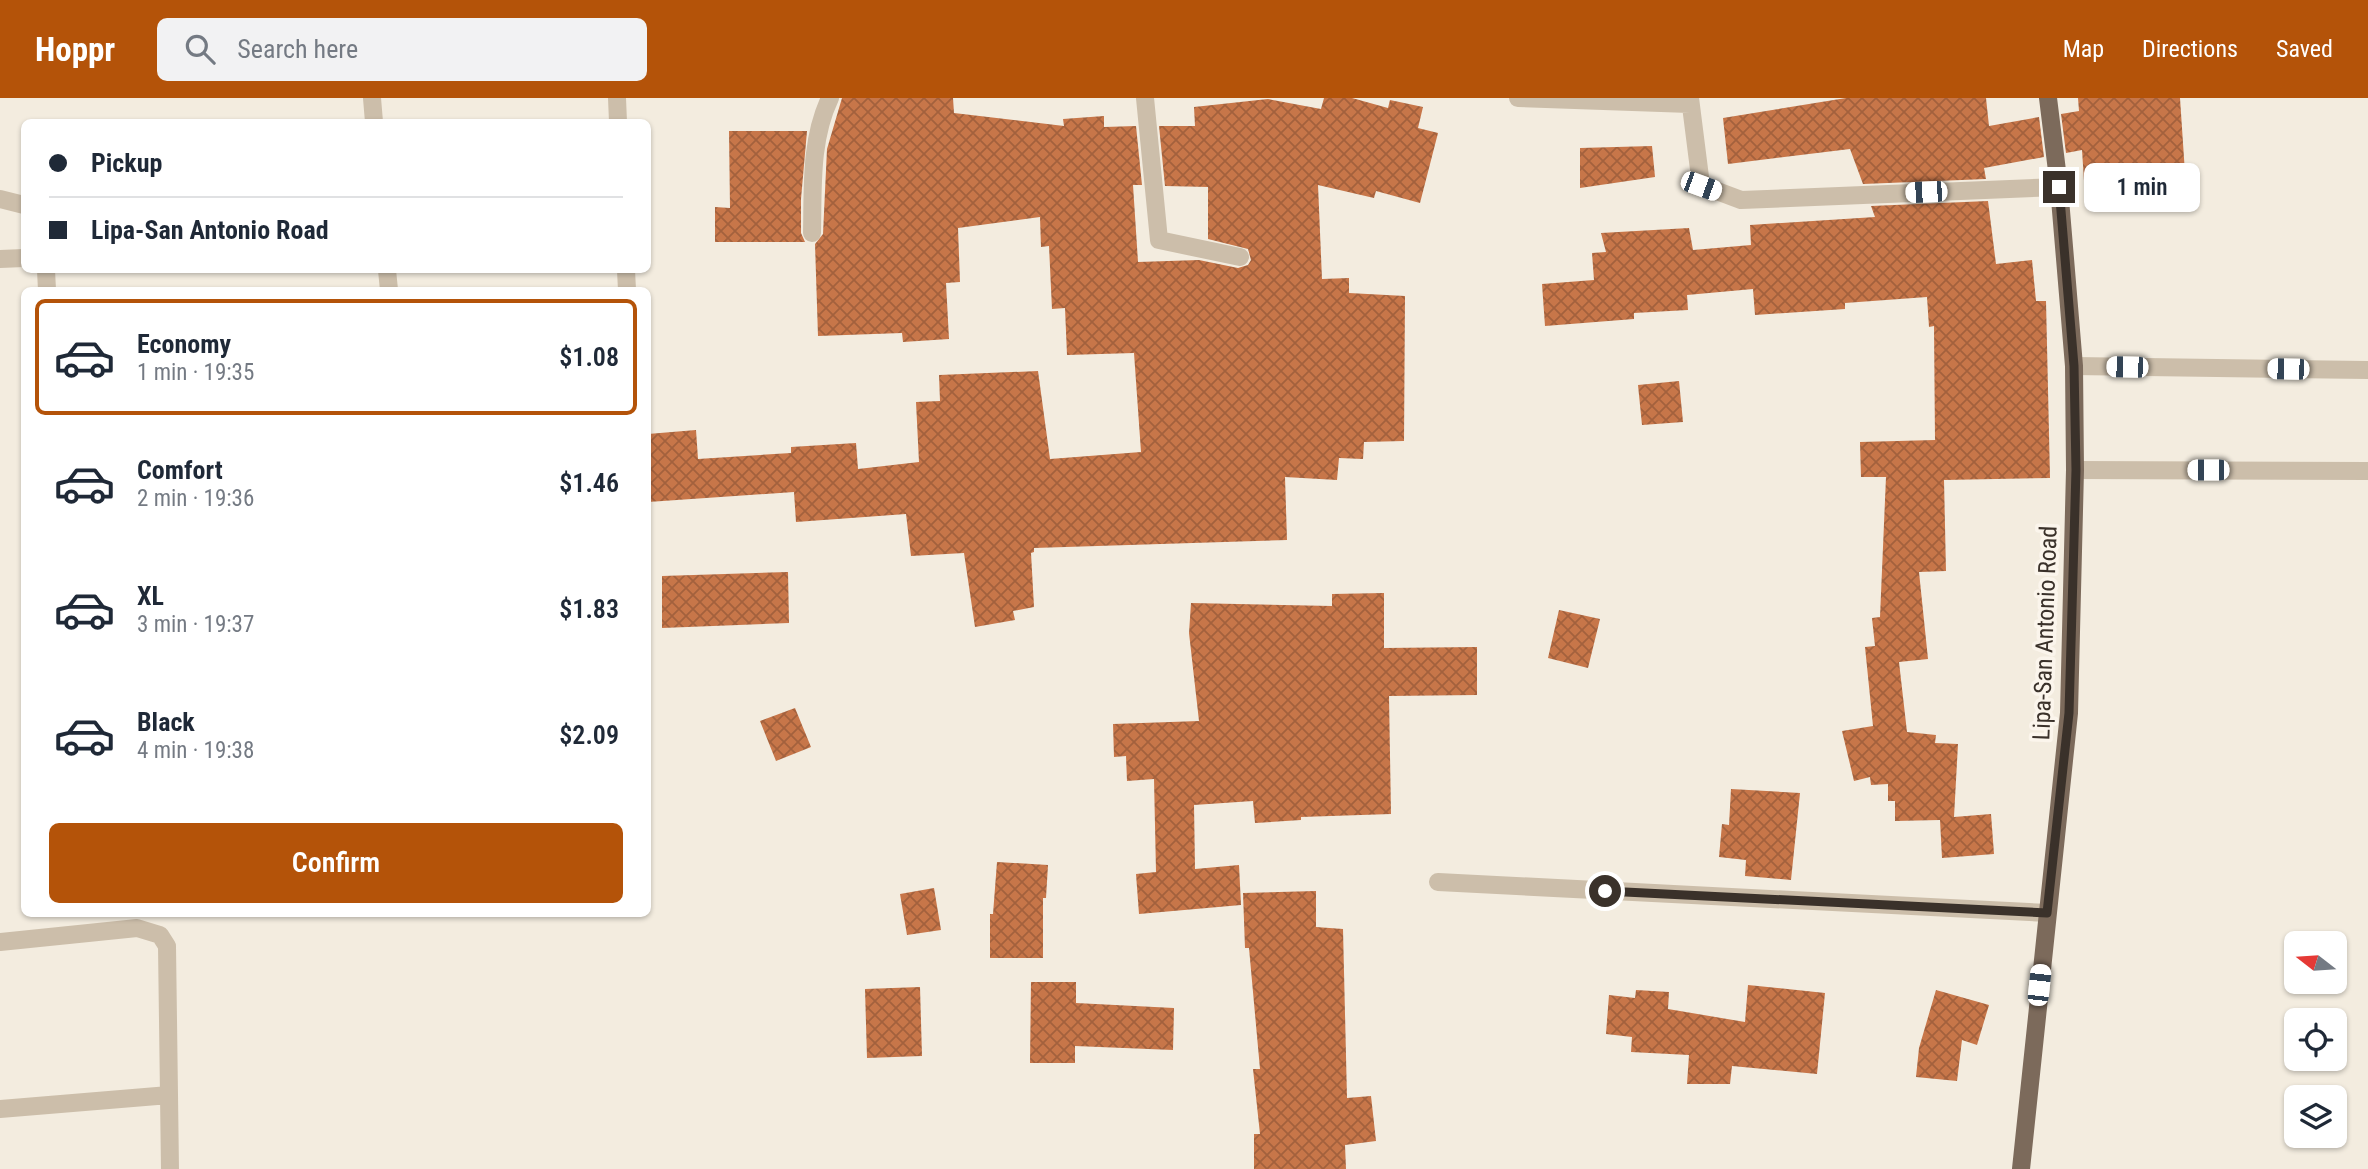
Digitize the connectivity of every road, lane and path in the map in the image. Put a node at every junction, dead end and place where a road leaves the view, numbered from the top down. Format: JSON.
{"nodes":[{"id":1,"x":372,"y":98,"type":"edge"},
{"id":2,"x":617,"y":98,"type":"edge"},
{"id":3,"x":830,"y":98,"type":"edge"},
{"id":4,"x":1145,"y":98,"type":"edge"},
{"id":5,"x":1518,"y":98,"type":"edge"},
{"id":6,"x":2048,"y":98,"type":"edge"},
{"id":7,"x":1690,"y":101,"type":"edge"},
{"id":8,"x":374,"y":119,"type":"edge"},
{"id":9,"x":618,"y":119,"type":"edge"},
{"id":10,"x":2059,"y":187,"type":"junction"},
{"id":11,"x":0,"y":199,"type":"edge"},
{"id":12,"x":21,"y":204,"type":"edge"},
{"id":13,"x":812,"y":233,"type":"dead end"},
{"id":14,"x":1240,"y":257,"type":"dead end"},
{"id":15,"x":21,"y":258,"type":"edge"},
{"id":16,"x":0,"y":259,"type":"edge"},
{"id":17,"x":2074,"y":366,"type":"junction"},
{"id":18,"x":2368,"y":370,"type":"edge"},
{"id":19,"x":2076,"y":470,"type":"junction"},
{"id":20,"x":2368,"y":471,"type":"edge"},
{"id":21,"x":1438,"y":882,"type":"dead end"},
{"id":22,"x":2047,"y":913,"type":"junction"},
{"id":23,"x":0,"y":942,"type":"edge"},
{"id":24,"x":169,"y":1094,"type":"junction"},
{"id":25,"x":0,"y":1109,"type":"edge"},
{"id":26,"x":170,"y":1169,"type":"edge"},
{"id":27,"x":2021,"y":1169,"type":"edge"}],
"edges":[{"from":1,"to":8,"type":"street"},
{"from":2,"to":9,"type":"street"},
{"from":3,"to":13,"type":"street"},
{"from":4,"to":14,"type":"street"},
{"from":5,"to":7,"type":"street"},
{"from":6,"to":10,"type":"main road","name":"Lipa-San Antonio Road"},
{"from":7,"to":10,"type":"street"},
{"from":10,"to":17,"type":"main road","name":"Lipa-San Antonio Road"},
{"from":11,"to":12,"type":"street"},
{"from":15,"to":16,"type":"street"},
{"from":17,"to":18,"type":"street"},
{"from":17,"to":19,"type":"main road","name":"Lipa-San Antonio Road"},
{"from":19,"to":20,"type":"street"},
{"from":19,"to":22,"type":"main road","name":"Lipa-San Antonio Road"},
{"from":21,"to":22,"type":"street"},
{"from":22,"to":27,"type":"main road","name":"Lipa-San Antonio Road"},
{"from":23,"to":24,"type":"street"},
{"from":24,"to":25,"type":"street"},
{"from":24,"to":26,"type":"street"}]}
